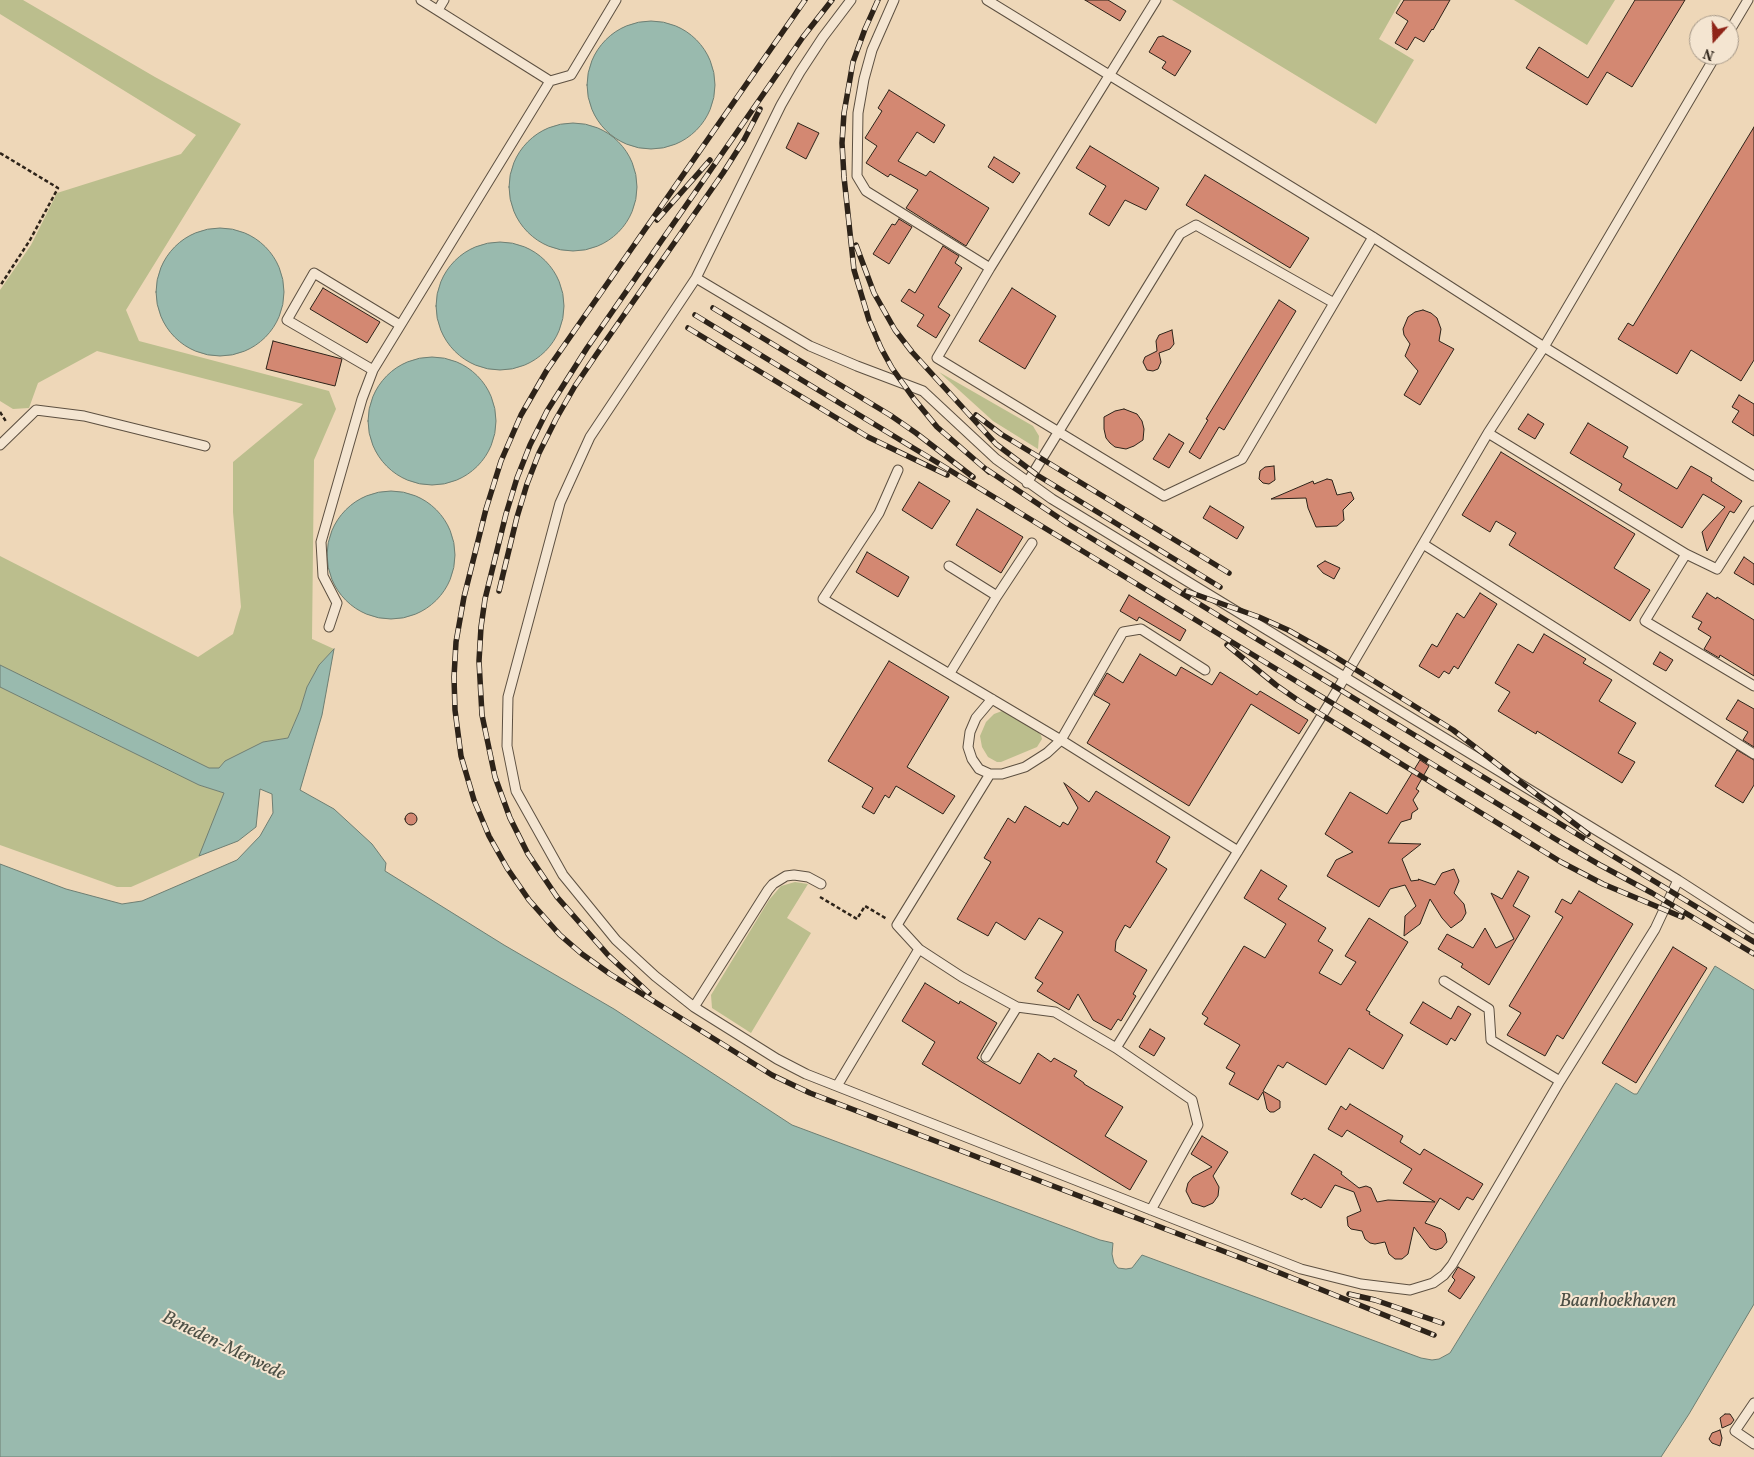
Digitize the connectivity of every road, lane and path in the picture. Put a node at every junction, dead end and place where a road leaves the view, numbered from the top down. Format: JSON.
{"nodes":[{"id":1,"x":421,"y":0,"type":"edge"},
{"id":2,"x":444,"y":0,"type":"edge"},
{"id":3,"x":616,"y":0,"type":"edge"},
{"id":4,"x":852,"y":0,"type":"edge"},
{"id":5,"x":894,"y":0,"type":"edge"},
{"id":6,"x":987,"y":0,"type":"edge"},
{"id":7,"x":1156,"y":0,"type":"edge"},
{"id":8,"x":1748,"y":0,"type":"edge"},
{"id":9,"x":438,"y":10,"type":"junction"},
{"id":10,"x":1739,"y":15,"type":"edge"},
{"id":11,"x":1710,"y":65,"type":"edge"},
{"id":12,"x":1110,"y":75,"type":"junction"},
{"id":13,"x":550,"y":81,"type":"junction"},
{"id":14,"x":0,"y":153,"type":"edge"},
{"id":15,"x":1373,"y":237,"type":"junction"},
{"id":16,"x":990,"y":268,"type":"junction"},
{"id":17,"x":696,"y":278,"type":"junction"},
{"id":18,"x":0,"y":286,"type":"edge"},
{"id":19,"x":1334,"y":303,"type":"junction"},
{"id":20,"x":400,"y":325,"type":"junction"},
{"id":21,"x":1544,"y":347,"type":"junction"},
{"id":22,"x":373,"y":370,"type":"junction"},
{"id":23,"x":1058,"y":431,"type":"junction"},
{"id":24,"x":1488,"y":433,"type":"junction"},
{"id":25,"x":0,"y":445,"type":"edge"},
{"id":26,"x":205,"y":446,"type":"dead end"},
{"id":27,"x":898,"y":470,"type":"dead end"},
{"id":28,"x":1754,"y":476,"type":"edge"},
{"id":29,"x":1027,"y":483,"type":"junction"},
{"id":30,"x":1754,"y":511,"type":"edge"},
{"id":31,"x":1032,"y":543,"type":"dead end"},
{"id":32,"x":1423,"y":544,"type":"junction"},
{"id":33,"x":1686,"y":554,"type":"junction"},
{"id":34,"x":949,"y":566,"type":"dead end"},
{"id":35,"x":997,"y":596,"type":"junction"},
{"id":36,"x":329,"y":627,"type":"dead end"},
{"id":37,"x":1205,"y":670,"type":"dead end"},
{"id":38,"x":950,"y":673,"type":"junction"},
{"id":39,"x":1343,"y":677,"type":"junction"},
{"id":40,"x":1754,"y":686,"type":"edge"},
{"id":41,"x":992,"y":699,"type":"junction"},
{"id":42,"x":1061,"y":740,"type":"junction"},
{"id":43,"x":1754,"y":754,"type":"edge"},
{"id":44,"x":990,"y":774,"type":"junction"},
{"id":45,"x":1238,"y":851,"type":"junction"},
{"id":46,"x":1678,"y":880,"type":"junction"},
{"id":47,"x":821,"y":884,"type":"joint"},
{"id":48,"x":897,"y":925,"type":"junction"},
{"id":49,"x":1754,"y":930,"type":"edge"},
{"id":50,"x":919,"y":949,"type":"junction"},
{"id":51,"x":1444,"y":982,"type":"dead end"},
{"id":52,"x":694,"y":1007,"type":"junction"},
{"id":53,"x":1017,"y":1007,"type":"junction"},
{"id":54,"x":1116,"y":1048,"type":"junction"},
{"id":55,"x":986,"y":1057,"type":"dead end"},
{"id":56,"x":1560,"y":1080,"type":"junction"},
{"id":57,"x":837,"y":1086,"type":"junction"},
{"id":58,"x":1150,"y":1210,"type":"junction"},
{"id":59,"x":1754,"y":1403,"type":"edge"},
{"id":60,"x":1754,"y":1444,"type":"edge"}],
"edges":[{"from":1,"to":9,"type":"lane"},
{"from":2,"to":9,"type":"lane"},
{"from":3,"to":13,"type":"lane"},
{"from":4,"to":17,"type":"lane"},
{"from":5,"to":16,"type":"lane"},
{"from":6,"to":12,"type":"lane"},
{"from":7,"to":12,"type":"lane"},
{"from":8,"to":10,"type":"lane"},
{"from":9,"to":13,"type":"lane"},
{"from":11,"to":21,"type":"lane"},
{"from":12,"to":15,"type":"lane"},
{"from":12,"to":16,"type":"lane"},
{"from":13,"to":20,"type":"lane"},
{"from":14,"to":18,"type":"path"},
{"from":15,"to":19,"type":"lane"},
{"from":15,"to":21,"type":"lane"},
{"from":16,"to":23,"type":"lane"},
{"from":17,"to":29,"type":"lane"},
{"from":17,"to":52,"type":"lane"},
{"from":19,"to":23,"type":"lane"},
{"from":19,"to":23,"type":"lane"},
{"from":20,"to":22,"type":"lane"},
{"from":20,"to":22,"type":"lane"},
{"from":21,"to":24,"type":"lane"},
{"from":21,"to":28,"type":"lane"},
{"from":22,"to":36,"type":"lane"},
{"from":23,"to":29,"type":"lane"},
{"from":24,"to":32,"type":"lane"},
{"from":24,"to":33,"type":"lane"},
{"from":25,"to":26,"type":"lane"},
{"from":27,"to":38,"type":"lane"},
{"from":29,"to":39,"type":"lane"},
{"from":30,"to":33,"type":"lane"},
{"from":31,"to":35,"type":"lane"},
{"from":32,"to":39,"type":"lane"},
{"from":32,"to":43,"type":"lane"},
{"from":33,"to":40,"type":"lane"},
{"from":34,"to":35,"type":"lane"},
{"from":35,"to":38,"type":"lane"},
{"from":37,"to":42,"type":"lane"},
{"from":38,"to":41,"type":"lane"},
{"from":39,"to":45,"type":"lane"},
{"from":39,"to":46,"type":"lane"},
{"from":41,"to":42,"type":"lane"},
{"from":41,"to":44,"type":"lane"},
{"from":42,"to":44,"type":"lane"},
{"from":42,"to":45,"type":"lane"},
{"from":44,"to":48,"type":"lane"},
{"from":45,"to":54,"type":"lane"},
{"from":46,"to":49,"type":"lane"},
{"from":46,"to":56,"type":"lane"},
{"from":47,"to":48,"type":"path"},
{"from":47,"to":52,"type":"lane"},
{"from":48,"to":50,"type":"lane"},
{"from":50,"to":53,"type":"lane"},
{"from":50,"to":57,"type":"lane"},
{"from":51,"to":56,"type":"lane"},
{"from":52,"to":57,"type":"lane"},
{"from":53,"to":54,"type":"lane"},
{"from":53,"to":55,"type":"lane"},
{"from":54,"to":58,"type":"lane"},
{"from":56,"to":58,"type":"lane"},
{"from":57,"to":58,"type":"lane"},
{"from":59,"to":60,"type":"lane"}]}
